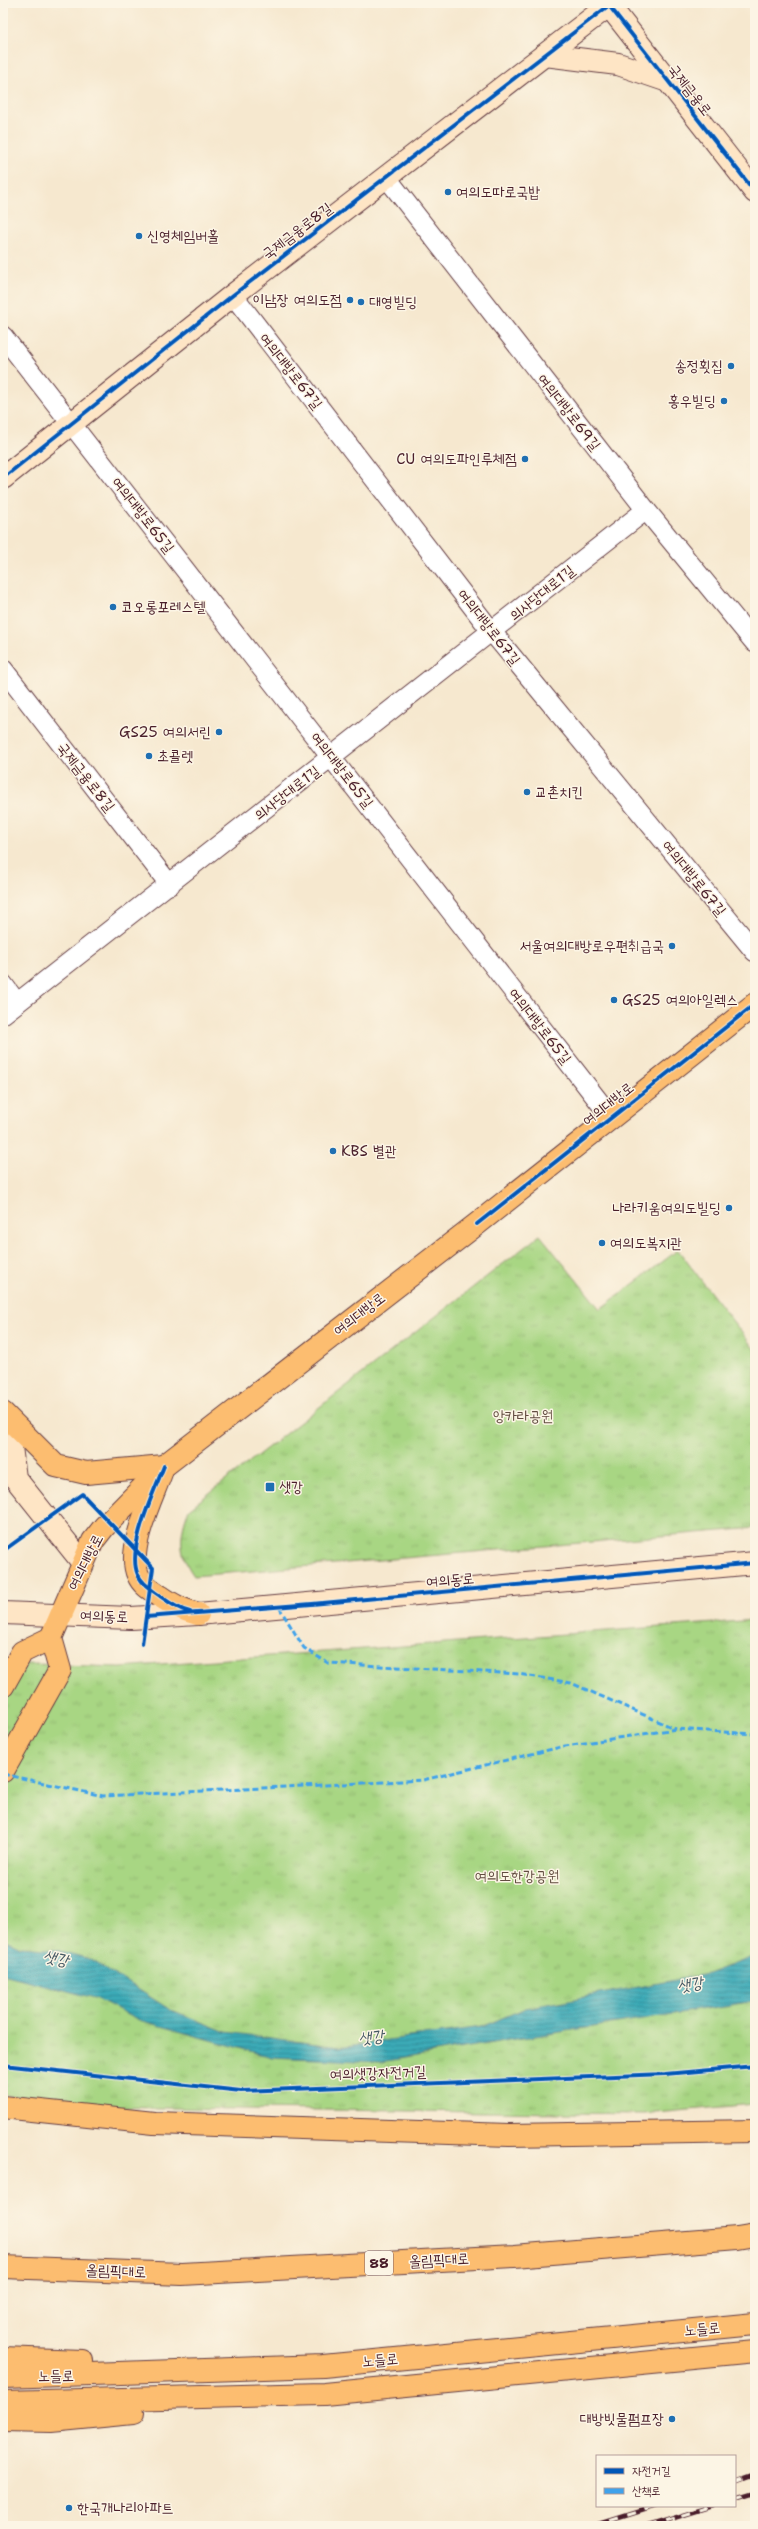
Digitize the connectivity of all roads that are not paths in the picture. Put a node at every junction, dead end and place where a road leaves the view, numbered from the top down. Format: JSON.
{"nodes":[{"id":1,"x":609,"y":4,"type":"edge"},
{"id":2,"x":545,"y":55,"type":"junction"},
{"id":3,"x":668,"y":81,"type":"junction"},
{"id":4,"x":386,"y":178,"type":"junction"},
{"id":5,"x":755,"y":192,"type":"edge"},
{"id":6,"x":233,"y":295,"type":"junction"},
{"id":7,"x":3,"y":336,"type":"edge"},
{"id":8,"x":72,"y":424,"type":"junction"},
{"id":9,"x":3,"y":478,"type":"edge"},
{"id":10,"x":646,"y":510,"type":"junction"},
{"id":11,"x":492,"y":632,"type":"junction"},
{"id":12,"x":755,"y":643,"type":"edge"},
{"id":13,"x":3,"y":669,"type":"edge"},
{"id":14,"x":332,"y":758,"type":"junction"},
{"id":15,"x":170,"y":885,"type":"junction"},
{"id":16,"x":755,"y":952,"type":"edge"},
{"id":17,"x":3,"y":984,"type":"edge"},
{"id":18,"x":755,"y":1004,"type":"edge"},
{"id":19,"x":10,"y":1008,"type":"edge"},
{"id":20,"x":611,"y":1117,"type":"junction"},
{"id":21,"x":3,"y":1413,"type":"edge"},
{"id":22,"x":3,"y":1438,"type":"edge"},
{"id":23,"x":164,"y":1466,"type":"junction"},
{"id":24,"x":9,"y":1477,"type":"edge"},
{"id":25,"x":83,"y":1563,"type":"junction"},
{"id":26,"x":755,"y":1563,"type":"edge"},
{"id":27,"x":3,"y":1613,"type":"edge"},
{"id":28,"x":60,"y":1614,"type":"junction"},
{"id":29,"x":198,"y":1614,"type":"junction"},
{"id":30,"x":51,"y":1638,"type":"junction"},
{"id":31,"x":7,"y":1679,"type":"edge"},
{"id":32,"x":3,"y":1771,"type":"edge"},
{"id":33,"x":3,"y":2107,"type":"edge"},
{"id":34,"x":755,"y":2131,"type":"edge"},
{"id":35,"x":749,"y":2237,"type":"edge"},
{"id":36,"x":3,"y":2267,"type":"edge"},
{"id":37,"x":755,"y":2324,"type":"edge"},
{"id":38,"x":755,"y":2352,"type":"edge"},
{"id":39,"x":3,"y":2358,"type":"edge"},
{"id":40,"x":323,"y":2366,"type":"junction"},
{"id":41,"x":3,"y":2377,"type":"edge"},
{"id":42,"x":324,"y":2394,"type":"junction"},
{"id":43,"x":3,"y":2402,"type":"edge"},
{"id":44,"x":3,"y":2420,"type":"edge"}],
"edges":[{"from":1,"to":2,"type":"street","name":"국제금융로8길"},
{"from":1,"to":3,"type":"street","name":"국제금융로"},
{"from":2,"to":3,"type":"street"},
{"from":2,"to":4,"type":"street","name":"국제금융로8길"},
{"from":3,"to":5,"type":"street","name":"국제금융로"},
{"from":4,"to":6,"type":"street","name":"국제금융로8길"},
{"from":4,"to":10,"type":"street","name":"여의대방로69길"},
{"from":6,"to":8,"type":"street","name":"국제금융로8길"},
{"from":6,"to":11,"type":"street","name":"여의대방로67길"},
{"from":7,"to":8,"type":"street","name":"여의대방로65길"},
{"from":8,"to":9,"type":"street","name":"국제금융로8길"},
{"from":8,"to":14,"type":"street","name":"여의대방로65길"},
{"from":10,"to":11,"type":"street","name":"의사당대로1길"},
{"from":10,"to":12,"type":"street","name":"여의대방로69길"},
{"from":11,"to":14,"type":"street","name":"의사당대로1길"},
{"from":11,"to":16,"type":"street","name":"여의대방로67길"},
{"from":13,"to":15,"type":"street","name":"국제금융로8길"},
{"from":14,"to":15,"type":"street","name":"의사당대로1길"},
{"from":14,"to":20,"type":"street","name":"여의대방로65길"},
{"from":15,"to":19,"type":"street","name":"의사당대로1길"},
{"from":17,"to":19,"type":"street"},
{"from":18,"to":20,"type":"main road","name":"여의대방로"},
{"from":20,"to":23,"type":"main road","name":"여의대방로"},
{"from":21,"to":23,"type":"main road"},
{"from":22,"to":24,"type":"street"},
{"from":23,"to":25,"type":"main road","name":"여의대방로"},
{"from":23,"to":29,"type":"main road"},
{"from":24,"to":25,"type":"street"},
{"from":25,"to":28,"type":"main road","name":"여의대방로"},
{"from":26,"to":29,"type":"street","name":"여의동로"},
{"from":27,"to":28,"type":"street","name":"여의동로"},
{"from":28,"to":29,"type":"street","name":"여의동로"},
{"from":28,"to":30,"type":"main road","name":"여의대방로"},
{"from":30,"to":31,"type":"main road"},
{"from":30,"to":32,"type":"main road"},
{"from":33,"to":34,"type":"main road"},
{"from":35,"to":36,"type":"main road","name":"올림픽대로","number":"88"},
{"from":37,"to":40,"type":"main road","name":"노들로"},
{"from":38,"to":42,"type":"main road","name":"노들로"},
{"from":39,"to":40,"type":"main road"},
{"from":40,"to":41,"type":"main road","name":"노들로"},
{"from":42,"to":43,"type":"main road","name":"노들로"},
{"from":42,"to":44,"type":"main road"}]}
